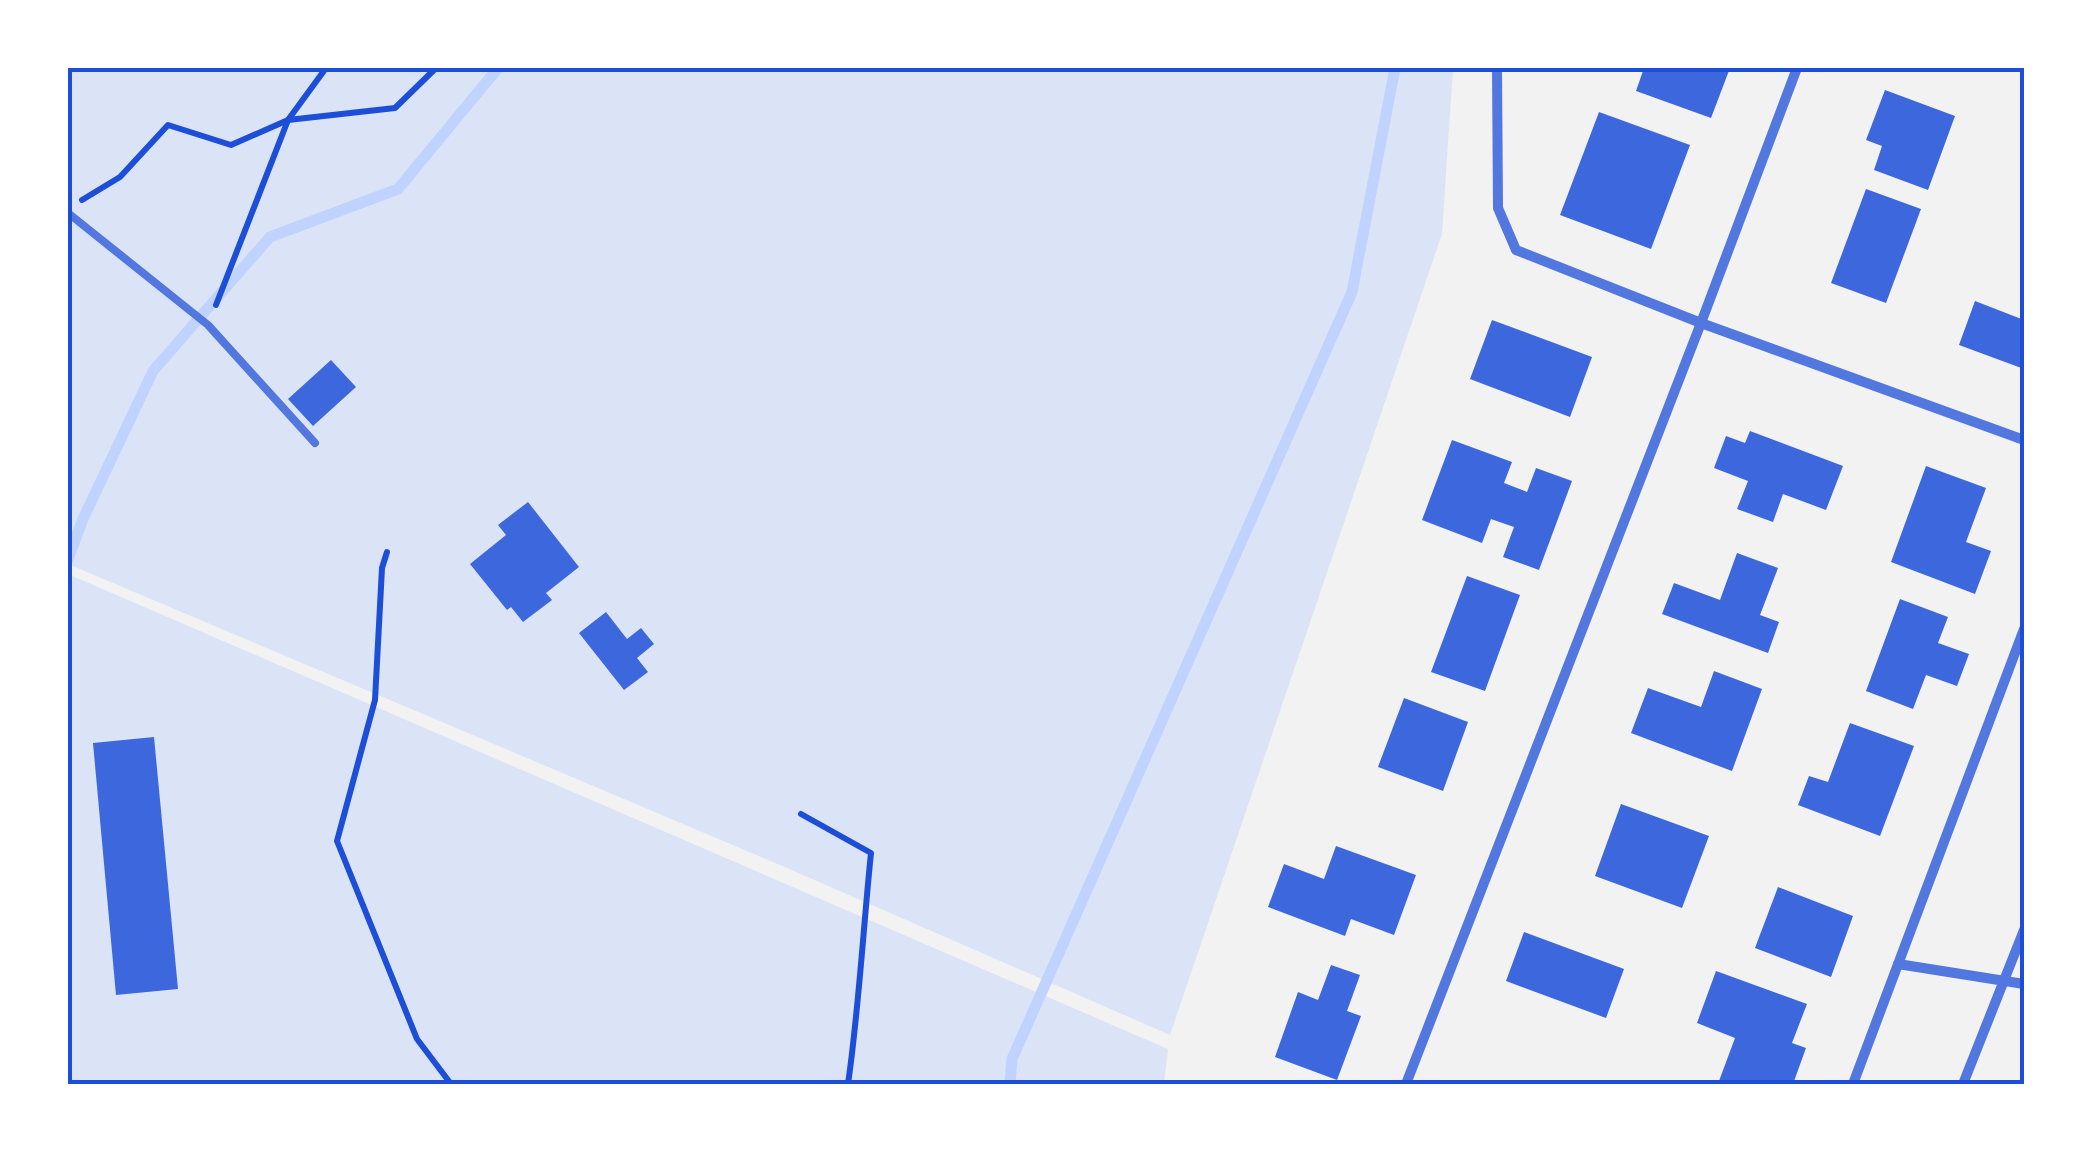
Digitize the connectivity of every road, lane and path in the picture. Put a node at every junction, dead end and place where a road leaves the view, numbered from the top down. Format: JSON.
{"nodes":[{"id":1,"x":326,"y":68,"type":"edge"},
{"id":2,"x":436,"y":68,"type":"edge"},
{"id":3,"x":1497,"y":68,"type":"edge"},
{"id":4,"x":1797,"y":68,"type":"edge"},
{"id":5,"x":288,"y":120,"type":"junction"},
{"id":6,"x":80,"y":201,"type":"dead end"},
{"id":7,"x":68,"y":213,"type":"edge"},
{"id":8,"x":1701,"y":322,"type":"junction"},
{"id":9,"x":208,"y":325,"type":"junction"},
{"id":10,"x":2024,"y":440,"type":"edge"},
{"id":11,"x":315,"y":443,"type":"dead end"},
{"id":12,"x":387,"y":552,"type":"dead end"},
{"id":13,"x":2024,"y":628,"type":"edge"},
{"id":14,"x":802,"y":814,"type":"dead end"},
{"id":15,"x":2024,"y":930,"type":"edge"},
{"id":16,"x":1898,"y":964,"type":"junction"},
{"id":17,"x":2006,"y":981,"type":"junction"},
{"id":18,"x":2024,"y":984,"type":"edge"},
{"id":19,"x":451,"y":1084,"type":"edge"},
{"id":20,"x":848,"y":1084,"type":"edge"},
{"id":21,"x":1406,"y":1084,"type":"edge"},
{"id":22,"x":1853,"y":1084,"type":"edge"},
{"id":23,"x":1963,"y":1084,"type":"edge"}],
"edges":[{"from":1,"to":5,"type":"path"},
{"from":2,"to":5,"type":"path"},
{"from":3,"to":8,"type":"street"},
{"from":4,"to":8,"type":"street"},
{"from":5,"to":6,"type":"path"},
{"from":5,"to":9,"type":"path"},
{"from":7,"to":9,"type":"lane"},
{"from":8,"to":10,"type":"street"},
{"from":8,"to":21,"type":"street"},
{"from":9,"to":11,"type":"lane"},
{"from":12,"to":19,"type":"path"},
{"from":13,"to":16,"type":"street"},
{"from":14,"to":20,"type":"path"},
{"from":15,"to":17,"type":"street"},
{"from":16,"to":17,"type":"street"},
{"from":16,"to":22,"type":"street"},
{"from":17,"to":18,"type":"street"},
{"from":17,"to":23,"type":"street"}]}
